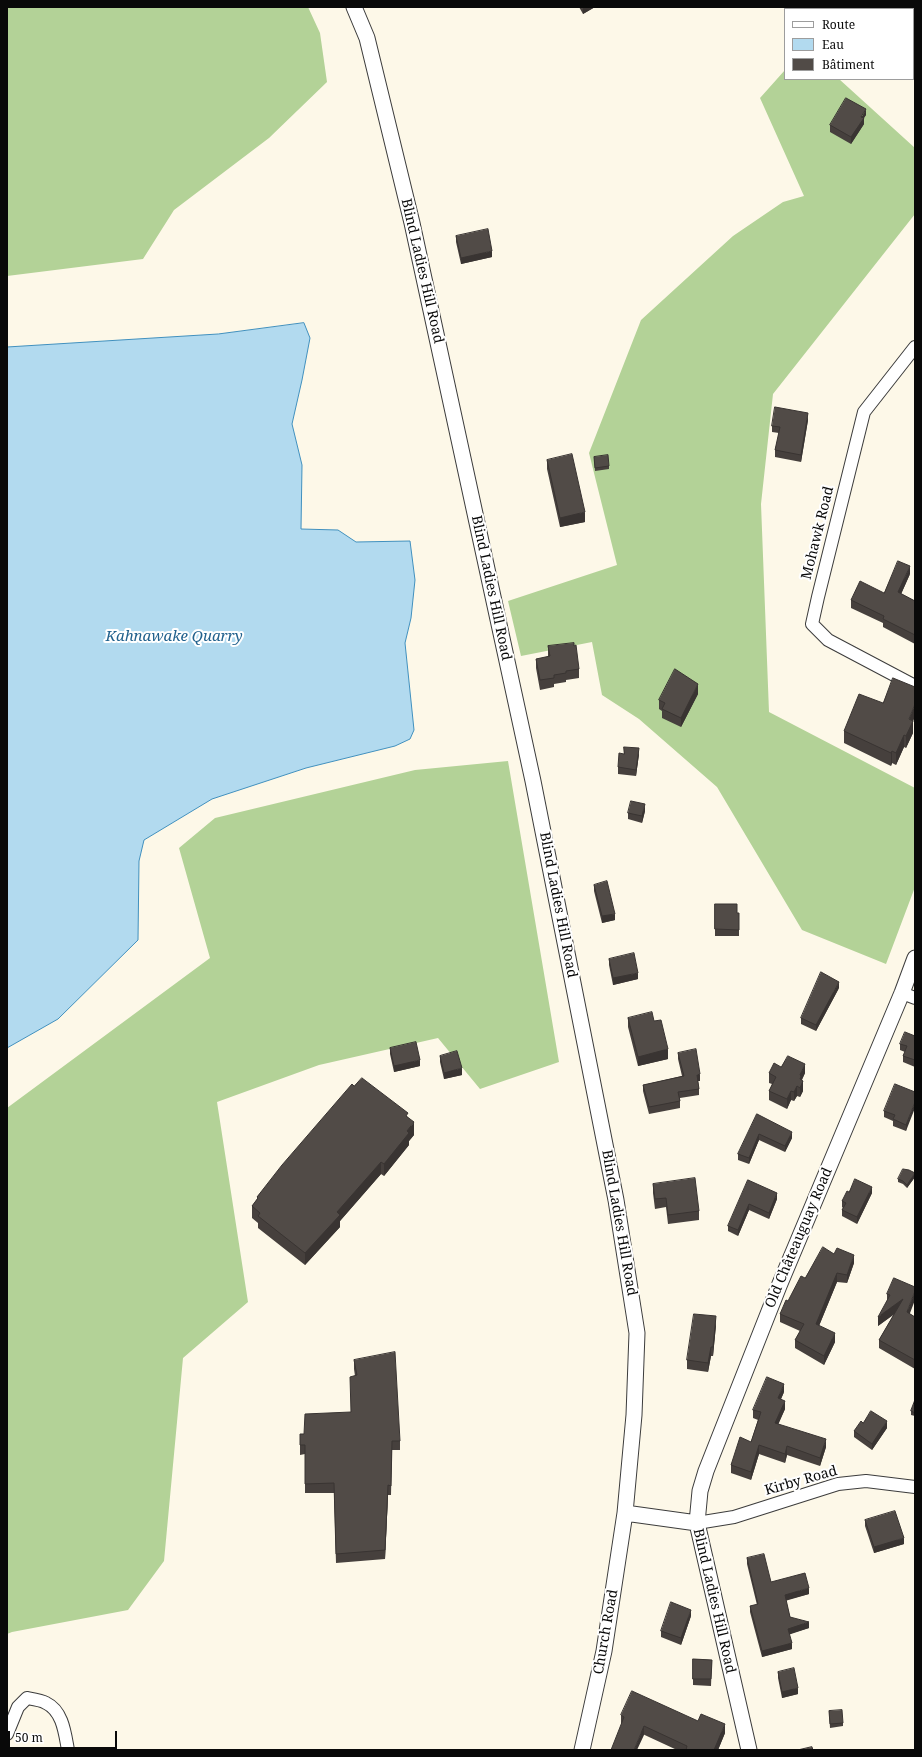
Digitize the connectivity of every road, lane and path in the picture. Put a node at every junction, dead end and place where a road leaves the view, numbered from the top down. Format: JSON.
{"nodes":[{"id":1,"x":354,"y":7,"type":"edge"},
{"id":2,"x":915,"y":347,"type":"edge"},
{"id":3,"x":915,"y":686,"type":"edge"},
{"id":4,"x":915,"y":958,"type":"edge"},
{"id":5,"x":909,"y":995,"type":"edge"},
{"id":6,"x":915,"y":1486,"type":"edge"},
{"id":7,"x":625,"y":1512,"type":"junction"},
{"id":8,"x":697,"y":1523,"type":"junction"},
{"id":9,"x":7,"y":1734,"type":"edge"},
{"id":10,"x":68,"y":1750,"type":"edge"},
{"id":11,"x":582,"y":1750,"type":"edge"},
{"id":12,"x":748,"y":1750,"type":"edge"}],
"edges":[{"from":1,"to":7,"type":"street","name":"Blind Ladies Hill Road"},
{"from":2,"to":3,"type":"street","name":"Mohawk Road"},
{"from":4,"to":5,"type":"street","name":"Old Châteauguay Road"},
{"from":5,"to":8,"type":"street","name":"Old Châteauguay Road"},
{"from":6,"to":8,"type":"street","name":"Kirby Road"},
{"from":7,"to":8,"type":"street","name":"Blind Ladies Hill Road"},
{"from":7,"to":11,"type":"street","name":"Church Road"},
{"from":8,"to":12,"type":"street","name":"Blind Ladies Hill Road"},
{"from":9,"to":10,"type":"street"}]}
